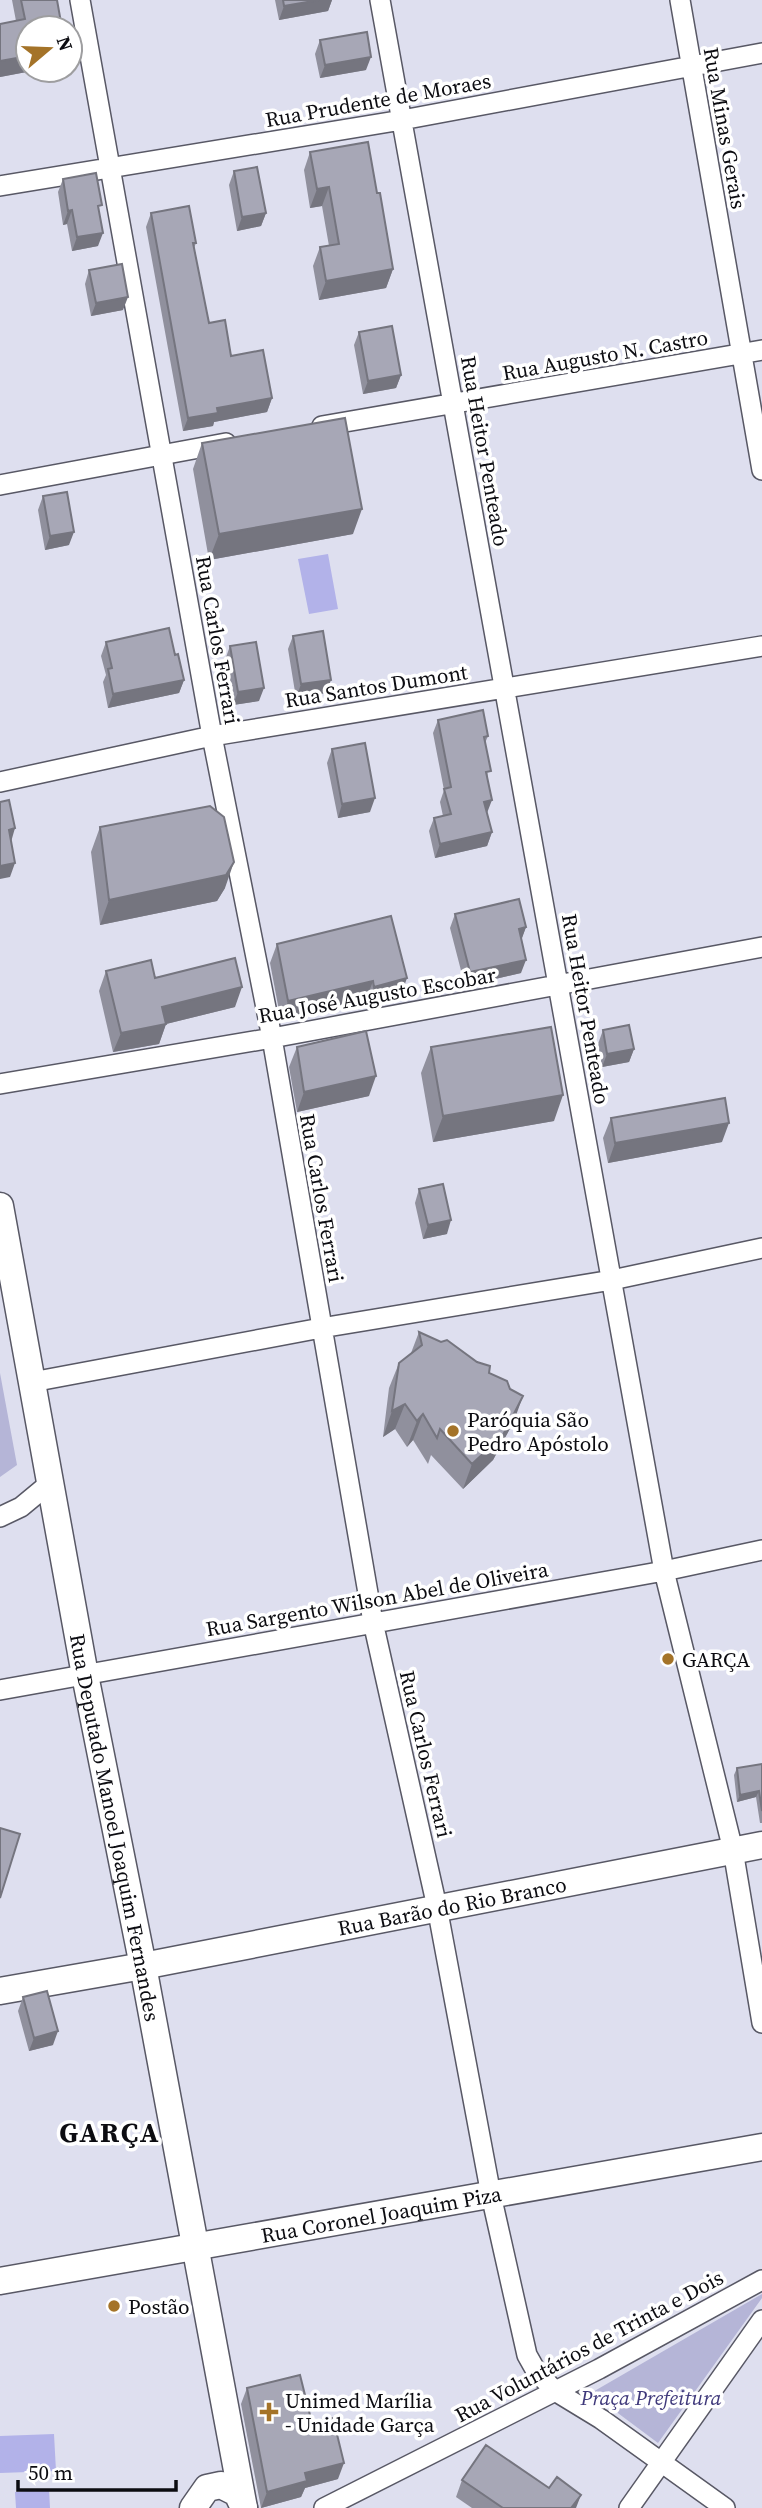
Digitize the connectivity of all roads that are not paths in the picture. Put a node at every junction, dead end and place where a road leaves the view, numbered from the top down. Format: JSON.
{"nodes":[{"id":1,"x":80,"y":0,"type":"edge"},
{"id":2,"x":380,"y":0,"type":"edge"},
{"id":3,"x":680,"y":0,"type":"edge"},
{"id":4,"x":762,"y":53,"type":"edge"},
{"id":5,"x":692,"y":65,"type":"junction"},
{"id":6,"x":402,"y":120,"type":"junction"},
{"id":7,"x":111,"y":168,"type":"junction"},
{"id":8,"x":0,"y":186,"type":"edge"},
{"id":9,"x":762,"y":350,"type":"edge"},
{"id":10,"x":742,"y":354,"type":"junction"},
{"id":11,"x":453,"y":404,"type":"junction"},
{"id":12,"x":307,"y":429,"type":"edge"},
{"id":13,"x":241,"y":440,"type":"edge"},
{"id":14,"x":161,"y":454,"type":"junction"},
{"id":15,"x":762,"y":470,"type":"edge"},
{"id":16,"x":0,"y":485,"type":"edge"},
{"id":17,"x":762,"y":646,"type":"edge"},
{"id":18,"x":505,"y":689,"type":"junction"},
{"id":19,"x":212,"y":736,"type":"junction"},
{"id":20,"x":0,"y":782,"type":"edge"},
{"id":21,"x":762,"y":947,"type":"edge"},
{"id":22,"x":558,"y":985,"type":"junction"},
{"id":23,"x":272,"y":1038,"type":"junction"},
{"id":24,"x":0,"y":1084,"type":"edge"},
{"id":25,"x":0,"y":1206,"type":"edge"},
{"id":26,"x":762,"y":1248,"type":"edge"},
{"id":27,"x":611,"y":1280,"type":"junction"},
{"id":28,"x":321,"y":1328,"type":"junction"},
{"id":29,"x":32,"y":1382,"type":"junction"},
{"id":30,"x":50,"y":1483,"type":"junction"},
{"id":31,"x":0,"y":1517,"type":"edge"},
{"id":32,"x":762,"y":1550,"type":"edge"},
{"id":33,"x":664,"y":1571,"type":"junction"},
{"id":34,"x":373,"y":1622,"type":"junction"},
{"id":35,"x":85,"y":1675,"type":"junction"},
{"id":36,"x":0,"y":1690,"type":"edge"},
{"id":37,"x":762,"y":1845,"type":"edge"},
{"id":38,"x":733,"y":1850,"type":"junction"},
{"id":39,"x":437,"y":1907,"type":"junction"},
{"id":40,"x":143,"y":1966,"type":"junction"},
{"id":41,"x":0,"y":1991,"type":"edge"},
{"id":42,"x":762,"y":2023,"type":"edge"},
{"id":43,"x":762,"y":2147,"type":"edge"},
{"id":44,"x":492,"y":2195,"type":"junction"},
{"id":45,"x":195,"y":2247,"type":"junction"},
{"id":46,"x":762,"y":2280,"type":"edge"},
{"id":47,"x":0,"y":2281,"type":"edge"},
{"id":48,"x":762,"y":2320,"type":"edge"},
{"id":49,"x":555,"y":2391,"type":"junction"},
{"id":50,"x":662,"y":2462,"type":"junction"},
{"id":51,"x":193,"y":2508,"type":"edge"},
{"id":52,"x":244,"y":2508,"type":"edge"},
{"id":53,"x":324,"y":2508,"type":"edge"},
{"id":54,"x":629,"y":2508,"type":"edge"},
{"id":55,"x":725,"y":2508,"type":"edge"}],
"edges":[{"from":1,"to":7,"type":"street","name":"Rua Carlos Ferrari"},
{"from":2,"to":6,"type":"street","name":"Rua Heitor Penteado"},
{"from":3,"to":5,"type":"street","name":"Rua Minas Gerais"},
{"from":4,"to":5,"type":"street","name":"Rua Prudente de Moraes"},
{"from":5,"to":6,"type":"street","name":"Rua Prudente de Moraes"},
{"from":5,"to":10,"type":"street","name":"Rua Minas Gerais"},
{"from":6,"to":7,"type":"street","name":"Rua Prudente de Moraes"},
{"from":6,"to":11,"type":"street","name":"Rua Heitor Penteado"},
{"from":7,"to":8,"type":"street","name":"Rua Prudente de Moraes"},
{"from":7,"to":14,"type":"street","name":"Rua Carlos Ferrari"},
{"from":9,"to":10,"type":"street","name":"Rua Augusto N. Castro"},
{"from":10,"to":11,"type":"street","name":"Rua Augusto N. Castro"},
{"from":10,"to":15,"type":"street","name":"Rua Minas Gerais"},
{"from":11,"to":12,"type":"street","name":"Rua Augusto N. Castro"},
{"from":11,"to":18,"type":"street","name":"Rua Heitor Penteado"},
{"from":13,"to":14,"type":"street"},
{"from":14,"to":16,"type":"street"},
{"from":14,"to":19,"type":"street","name":"Rua Carlos Ferrari"},
{"from":17,"to":18,"type":"street","name":"Rua Santos Dumont"},
{"from":18,"to":19,"type":"street","name":"Rua Santos Dumont"},
{"from":18,"to":22,"type":"street","name":"Rua Heitor Penteado"},
{"from":19,"to":20,"type":"street","name":"Rua Santos Dumont"},
{"from":19,"to":23,"type":"street","name":"Rua Carlos Ferrari"},
{"from":21,"to":22,"type":"street","name":"Rua José Augusto Escobar"},
{"from":22,"to":23,"type":"street","name":"Rua José Augusto Escobar"},
{"from":22,"to":27,"type":"street","name":"Rua Heitor Penteado"},
{"from":23,"to":24,"type":"street","name":"Rua José Augusto Escobar"},
{"from":23,"to":28,"type":"street","name":"Rua Carlos Ferrari"},
{"from":25,"to":29,"type":"main road","name":"Rua Deputado Manoel Joaquim Fernandes"},
{"from":26,"to":27,"type":"street"},
{"from":27,"to":28,"type":"street"},
{"from":27,"to":33,"type":"street","name":"Rua Heitor Penteado"},
{"from":28,"to":29,"type":"street"},
{"from":28,"to":34,"type":"street","name":"Rua Carlos Ferrari"},
{"from":29,"to":30,"type":"main road","name":"Rua Deputado Manoel Joaquim Fernandes"},
{"from":30,"to":31,"type":"street"},
{"from":30,"to":35,"type":"main road","name":"Rua Deputado Manoel Joaquim Fernandes"},
{"from":32,"to":33,"type":"street","name":"Rua Sargento Wilson Abel de Oliveira"},
{"from":33,"to":34,"type":"street","name":"Rua Sargento Wilson Abel de Oliveira"},
{"from":33,"to":38,"type":"street","name":"Rua Heitor Penteado"},
{"from":34,"to":35,"type":"street","name":"Rua Sargento Wilson Abel de Oliveira"},
{"from":34,"to":39,"type":"street","name":"Rua Carlos Ferrari"},
{"from":35,"to":36,"type":"street","name":"Rua Sargento Wilson Abel de Oliveira"},
{"from":35,"to":40,"type":"main road","name":"Rua Deputado Manoel Joaquim Fernandes"},
{"from":37,"to":38,"type":"main road","name":"Rua Barão do Rio Branco"},
{"from":38,"to":39,"type":"main road","name":"Rua Barão do Rio Branco"},
{"from":38,"to":42,"type":"street","name":"Rua Heitor Penteado"},
{"from":39,"to":40,"type":"main road","name":"Rua Barão do Rio Branco"},
{"from":39,"to":44,"type":"street","name":"Rua Carlos Ferrari"},
{"from":40,"to":41,"type":"main road","name":"Rua Barão do Rio Branco"},
{"from":40,"to":45,"type":"main road","name":"Rua Deputado Manoel Joaquim Fernandes"},
{"from":43,"to":44,"type":"main road","name":"Rua Coronel Joaquim Piza"},
{"from":44,"to":45,"type":"main road","name":"Rua Coronel Joaquim Piza"},
{"from":44,"to":49,"type":"street","name":"Rua Carlos Ferrari"},
{"from":45,"to":47,"type":"main road","name":"Rua Coronel Joaquim Piza"},
{"from":45,"to":52,"type":"main road","name":"Rua Deputado Manoel Joaquim Fernandes"},
{"from":46,"to":49,"type":"street","name":"Rua Voluntários de Trinta e Dois"},
{"from":48,"to":50,"type":"street"},
{"from":49,"to":50,"type":"street","name":"Rua Carlos Ferrari"},
{"from":49,"to":53,"type":"street","name":"Rua Voluntários de Trinta e Dois"},
{"from":50,"to":54,"type":"street"},
{"from":50,"to":55,"type":"street","name":"Rua Carlos Ferrari"},
{"from":51,"to":52,"type":"main road"}]}
